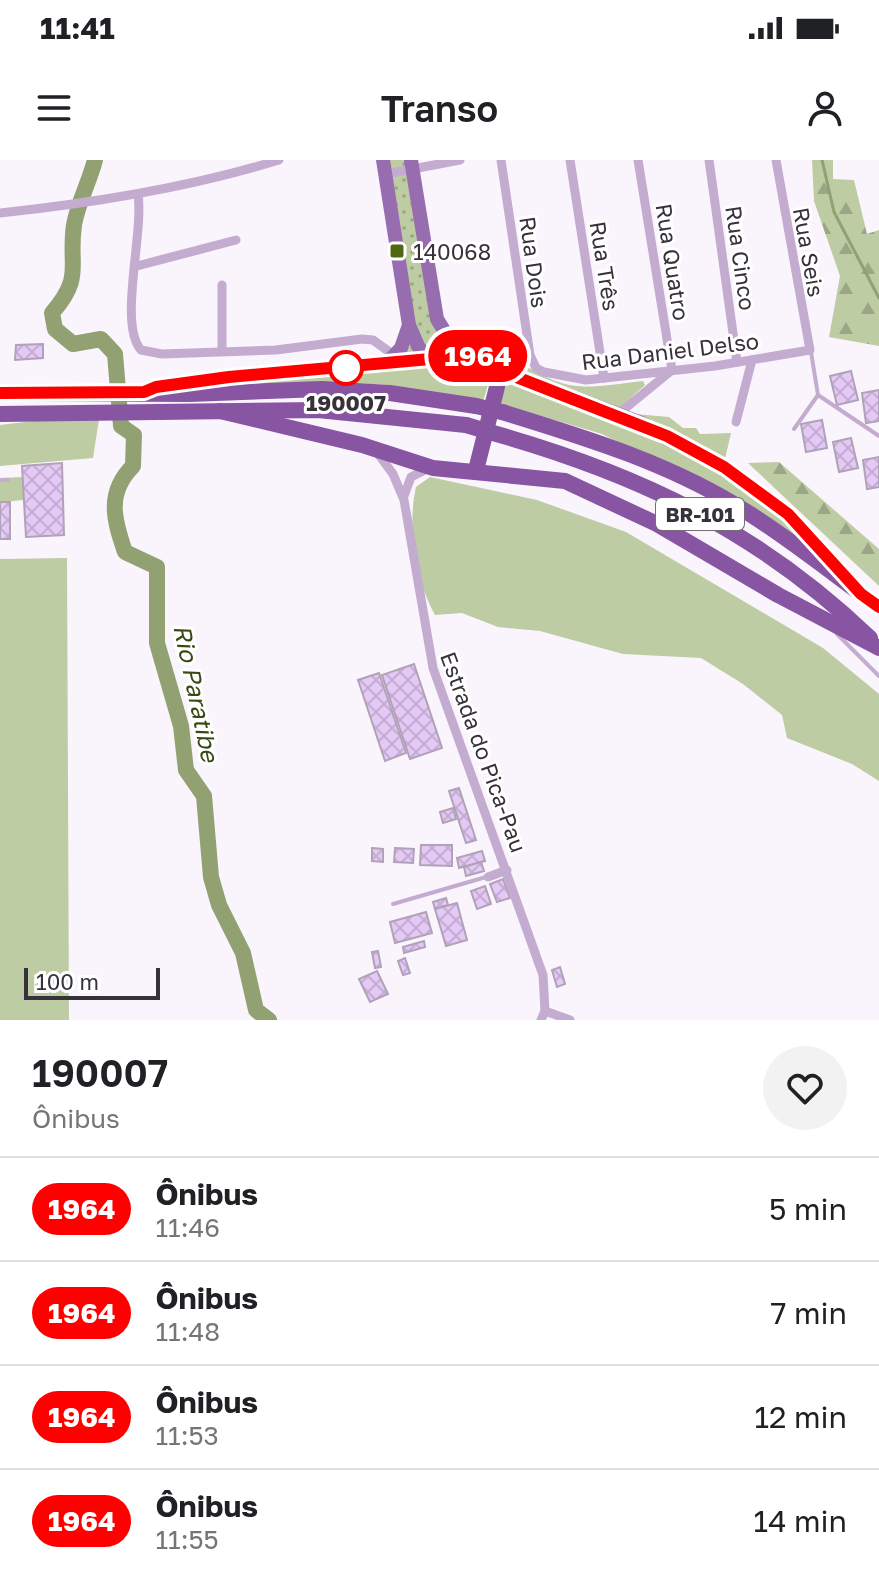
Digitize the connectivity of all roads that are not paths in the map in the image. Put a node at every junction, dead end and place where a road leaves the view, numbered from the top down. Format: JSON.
{"nodes":[{"id":1,"x":460,"y":160,"type":"edge"},
{"id":2,"x":501,"y":160,"type":"edge"},
{"id":3,"x":570,"y":160,"type":"edge"},
{"id":4,"x":638,"y":160,"type":"edge"},
{"id":5,"x":709,"y":160,"type":"edge"},
{"id":6,"x":776,"y":160,"type":"edge"},
{"id":7,"x":276,"y":161,"type":"edge"},
{"id":8,"x":412,"y":165,"type":"edge"},
{"id":9,"x":385,"y":167,"type":"edge"},
{"id":10,"x":138,"y":194,"type":"junction"},
{"id":11,"x":0,"y":213,"type":"edge"},
{"id":12,"x":236,"y":240,"type":"dead end"},
{"id":13,"x":137,"y":266,"type":"junction"},
{"id":14,"x":222,"y":285,"type":"dead end"},
{"id":15,"x":409,"y":325,"type":"junction"},
{"id":16,"x":810,"y":350,"type":"junction"},
{"id":17,"x":222,"y":351,"type":"junction"},
{"id":18,"x":470,"y":355,"type":"junction"},
{"id":19,"x":431,"y":359,"type":"junction"},
{"id":20,"x":752,"y":360,"type":"junction"},
{"id":21,"x":390,"y":361,"type":"junction"},
{"id":22,"x":737,"y":362,"type":"junction"},
{"id":23,"x":536,"y":368,"type":"joint"},
{"id":24,"x":672,"y":370,"type":"junction"},
{"id":25,"x":501,"y":371,"type":"junction"},
{"id":26,"x":604,"y":378,"type":"junction"},
{"id":27,"x":137,"y":392,"type":"junction"},
{"id":28,"x":0,"y":393,"type":"edge"},
{"id":29,"x":818,"y":395,"type":"junction"},
{"id":30,"x":220,"y":411,"type":"junction"},
{"id":31,"x":0,"y":414,"type":"edge"},
{"id":32,"x":617,"y":415,"type":"junction"},
{"id":33,"x":736,"y":422,"type":"dead end"},
{"id":34,"x":794,"y":429,"type":"dead end"},
{"id":35,"x":879,"y":436,"type":"edge"},
{"id":36,"x":362,"y":445,"type":"junction"},
{"id":37,"x":433,"y":468,"type":"junction"},
{"id":38,"x":476,"y":470,"type":"junction"},
{"id":39,"x":0,"y":480,"type":"edge"},
{"id":40,"x":8,"y":480,"type":"dead end"},
{"id":41,"x":404,"y":500,"type":"junction"},
{"id":42,"x":861,"y":594,"type":"junction"},
{"id":43,"x":879,"y":607,"type":"edge"},
{"id":44,"x":810,"y":613,"type":"junction"},
{"id":45,"x":879,"y":647,"type":"edge"},
{"id":46,"x":879,"y":676,"type":"edge"},
{"id":47,"x":507,"y":870,"type":"junction"},
{"id":48,"x":488,"y":877,"type":"joint"},
{"id":49,"x":393,"y":904,"type":"dead end"},
{"id":50,"x":543,"y":1016,"type":"edge"},
{"id":51,"x":570,"y":1020,"type":"edge"}],
"edges":[{"from":1,"to":8,"type":"street"},
{"from":2,"to":23,"type":"street","name":"Rua Dois"},
{"from":3,"to":26,"type":"street","name":"Rua Três"},
{"from":4,"to":24,"type":"street","name":"Rua Quatro"},
{"from":5,"to":22,"type":"street","name":"Rua Cinco"},
{"from":6,"to":16,"type":"street","name":"Rua Seis"},
{"from":7,"to":10,"type":"street"},
{"from":8,"to":9,"type":"street"},
{"from":8,"to":18,"type":"main road"},
{"from":9,"to":15,"type":"main road"},
{"from":10,"to":11,"type":"street"},
{"from":10,"to":13,"type":"street"},
{"from":12,"to":13,"type":"street"},
{"from":13,"to":17,"type":"street"},
{"from":14,"to":17,"type":"street"},
{"from":15,"to":19,"type":"main road"},
{"from":15,"to":21,"type":"main road"},
{"from":16,"to":20,"type":"street","name":"Rua Daniel Delso"},
{"from":16,"to":29,"type":"lane"},
{"from":17,"to":21,"type":"street"},
{"from":18,"to":19,"type":"highway"},
{"from":18,"to":25,"type":"highway"},
{"from":19,"to":21,"type":"highway","number":"BR-101"},
{"from":20,"to":22,"type":"street","name":"Rua Daniel Delso"},
{"from":20,"to":33,"type":"street"},
{"from":21,"to":27,"type":"highway","number":"BR-101"},
{"from":22,"to":24,"type":"street","name":"Rua Daniel Delso"},
{"from":23,"to":26,"type":"street","name":"Rua Daniel Delso"},
{"from":24,"to":26,"type":"street","name":"Rua Daniel Delso"},
{"from":24,"to":32,"type":"street"},
{"from":25,"to":32,"type":"highway"},
{"from":25,"to":38,"type":"highway"},
{"from":27,"to":28,"type":"highway","number":"BR-101"},
{"from":27,"to":42,"type":"highway","number":"BR-101","bridge":true},
{"from":29,"to":34,"type":"lane"},
{"from":29,"to":35,"type":"lane"},
{"from":30,"to":31,"type":"highway","number":"BR-101"},
{"from":30,"to":36,"type":"highway"},
{"from":30,"to":45,"type":"highway","number":"BR-101","bridge":true},
{"from":32,"to":42,"type":"highway"},
{"from":36,"to":37,"type":"highway"},
{"from":36,"to":41,"type":"street","name":"Estrada do Pica-Pau"},
{"from":37,"to":38,"type":"highway"},
{"from":37,"to":41,"type":"street"},
{"from":38,"to":44,"type":"highway"},
{"from":39,"to":40,"type":"lane"},
{"from":41,"to":47,"type":"street","name":"Estrada do Pica-Pau"},
{"from":42,"to":43,"type":"highway","number":"BR-101"},
{"from":44,"to":45,"type":"highway"},
{"from":44,"to":46,"type":"lane"},
{"from":47,"to":48,"type":"street"},
{"from":47,"to":50,"type":"street","name":"Estrada do Pica-Pau"},
{"from":48,"to":49,"type":"lane"},
{"from":50,"to":51,"type":"street"}]}
